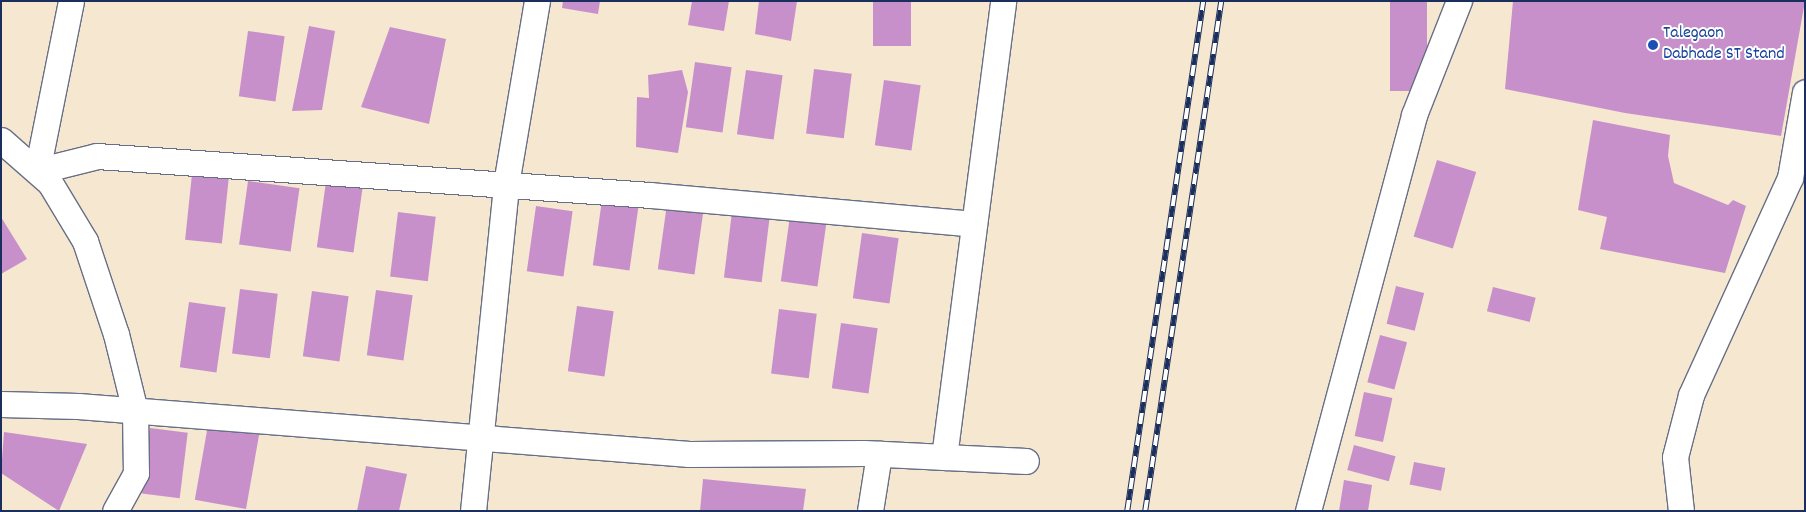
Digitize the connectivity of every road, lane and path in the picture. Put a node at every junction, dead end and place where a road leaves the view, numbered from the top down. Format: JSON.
{"nodes":[{"id":1,"x":71,"y":1,"type":"edge"},
{"id":2,"x":538,"y":1,"type":"edge"},
{"id":3,"x":1003,"y":1,"type":"edge"},
{"id":4,"x":1458,"y":1,"type":"edge"},
{"id":5,"x":1805,"y":92,"type":"edge"},
{"id":6,"x":1,"y":140,"type":"edge"},
{"id":7,"x":36,"y":171,"type":"junction"},
{"id":8,"x":506,"y":184,"type":"junction"},
{"id":9,"x":974,"y":224,"type":"junction"},
{"id":10,"x":1,"y":404,"type":"edge"},
{"id":11,"x":135,"y":411,"type":"junction"},
{"id":12,"x":480,"y":438,"type":"junction"},
{"id":13,"x":879,"y":454,"type":"junction"},
{"id":14,"x":944,"y":457,"type":"junction"},
{"id":15,"x":1026,"y":461,"type":"dead end"},
{"id":16,"x":115,"y":511,"type":"edge"},
{"id":17,"x":473,"y":511,"type":"edge"},
{"id":18,"x":870,"y":511,"type":"edge"},
{"id":19,"x":1308,"y":511,"type":"edge"},
{"id":20,"x":1681,"y":511,"type":"edge"}],
"edges":[{"from":1,"to":7,"type":"street"},
{"from":2,"to":8,"type":"street"},
{"from":3,"to":9,"type":"street"},
{"from":4,"to":19,"type":"street"},
{"from":5,"to":20,"type":"street"},
{"from":6,"to":7,"type":"street"},
{"from":7,"to":8,"type":"street"},
{"from":7,"to":11,"type":"street"},
{"from":8,"to":9,"type":"street"},
{"from":8,"to":12,"type":"street"},
{"from":9,"to":14,"type":"street"},
{"from":10,"to":11,"type":"street"},
{"from":11,"to":12,"type":"street"},
{"from":11,"to":16,"type":"street"},
{"from":12,"to":13,"type":"street"},
{"from":12,"to":17,"type":"street"},
{"from":13,"to":14,"type":"street"},
{"from":13,"to":18,"type":"street"},
{"from":14,"to":15,"type":"street"}]}
